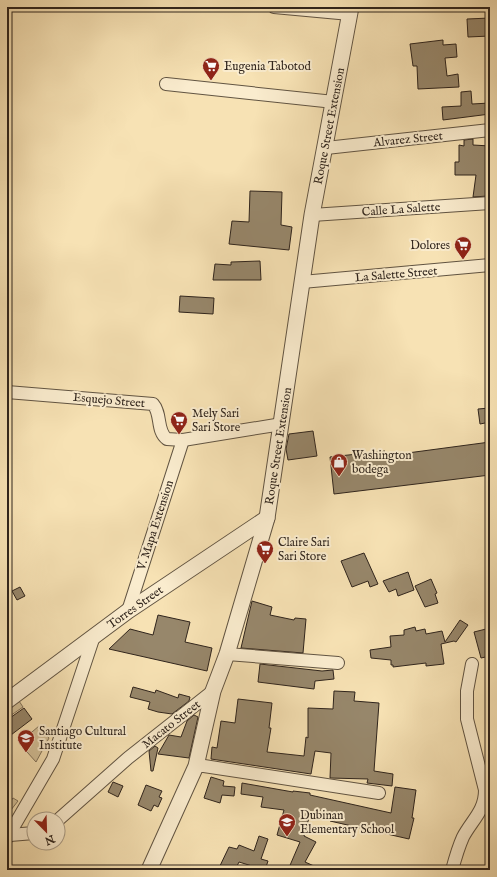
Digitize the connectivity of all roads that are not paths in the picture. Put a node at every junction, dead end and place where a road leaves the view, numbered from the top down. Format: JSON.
{"nodes":[{"id":1,"x":274,"y":7,"type":"edge"},
{"id":2,"x":350,"y":11,"type":"edge"},
{"id":3,"x":166,"y":84,"type":"dead end"},
{"id":4,"x":334,"y":102,"type":"junction"},
{"id":5,"x":490,"y":130,"type":"edge"},
{"id":6,"x":326,"y":148,"type":"junction"},
{"id":7,"x":490,"y":203,"type":"edge"},
{"id":8,"x":312,"y":215,"type":"junction"},
{"id":9,"x":490,"y":265,"type":"edge"},
{"id":10,"x":302,"y":282,"type":"junction"},
{"id":11,"x":7,"y":392,"type":"edge"},
{"id":12,"x":282,"y":424,"type":"junction"},
{"id":13,"x":183,"y":440,"type":"junction"},
{"id":14,"x":267,"y":518,"type":"junction"},
{"id":15,"x":128,"y":611,"type":"junction"},
{"id":16,"x":94,"y":636,"type":"junction"},
{"id":17,"x":227,"y":654,"type":"junction"},
{"id":18,"x":338,"y":663,"type":"dead end"},
{"id":19,"x":472,"y":664,"type":"dead end"},
{"id":20,"x":213,"y":691,"type":"junction"},
{"id":21,"x":7,"y":701,"type":"edge"},
{"id":22,"x":196,"y":766,"type":"junction"},
{"id":23,"x":379,"y":793,"type":"dead end"},
{"id":24,"x":66,"y":813,"type":"edge"},
{"id":25,"x":26,"y":834,"type":"edge"},
{"id":26,"x":9,"y":837,"type":"edge"},
{"id":27,"x":149,"y":870,"type":"edge"},
{"id":28,"x":452,"y":870,"type":"edge"}],
"edges":[{"from":1,"to":2,"type":"street"},
{"from":2,"to":4,"type":"street","name":"Roque Street Extension"},
{"from":3,"to":4,"type":"street"},
{"from":4,"to":6,"type":"street","name":"Roque Street Extension"},
{"from":5,"to":6,"type":"street","name":"Alvarez Street"},
{"from":6,"to":8,"type":"street","name":"Roque Street Extension"},
{"from":7,"to":8,"type":"street","name":"Calle La Salette"},
{"from":8,"to":10,"type":"street","name":"Roque Street Extension"},
{"from":9,"to":10,"type":"street","name":"La Salette Street"},
{"from":10,"to":12,"type":"street","name":"Roque Street Extension"},
{"from":11,"to":13,"type":"street","name":"Esquejo Street"},
{"from":12,"to":13,"type":"street","name":"Esquejo Street"},
{"from":12,"to":14,"type":"street","name":"Roque Street Extension"},
{"from":13,"to":15,"type":"street","name":"V. Mapa Extension"},
{"from":14,"to":15,"type":"street","name":"Torres Street"},
{"from":14,"to":17,"type":"street","name":"Roque Street Extension"},
{"from":15,"to":16,"type":"street","name":"Torres Street"},
{"from":16,"to":21,"type":"street","name":"Torres Street"},
{"from":16,"to":26,"type":"street"},
{"from":17,"to":18,"type":"street"},
{"from":17,"to":20,"type":"street","name":"Roque Street Extension"},
{"from":19,"to":28,"type":"street"},
{"from":20,"to":22,"type":"street","name":"Roque Street Extension"},
{"from":20,"to":24,"type":"street","name":"Macato Street"},
{"from":22,"to":23,"type":"street"},
{"from":22,"to":27,"type":"street","name":"Roque Street Extension"},
{"from":25,"to":26,"type":"street"}]}
